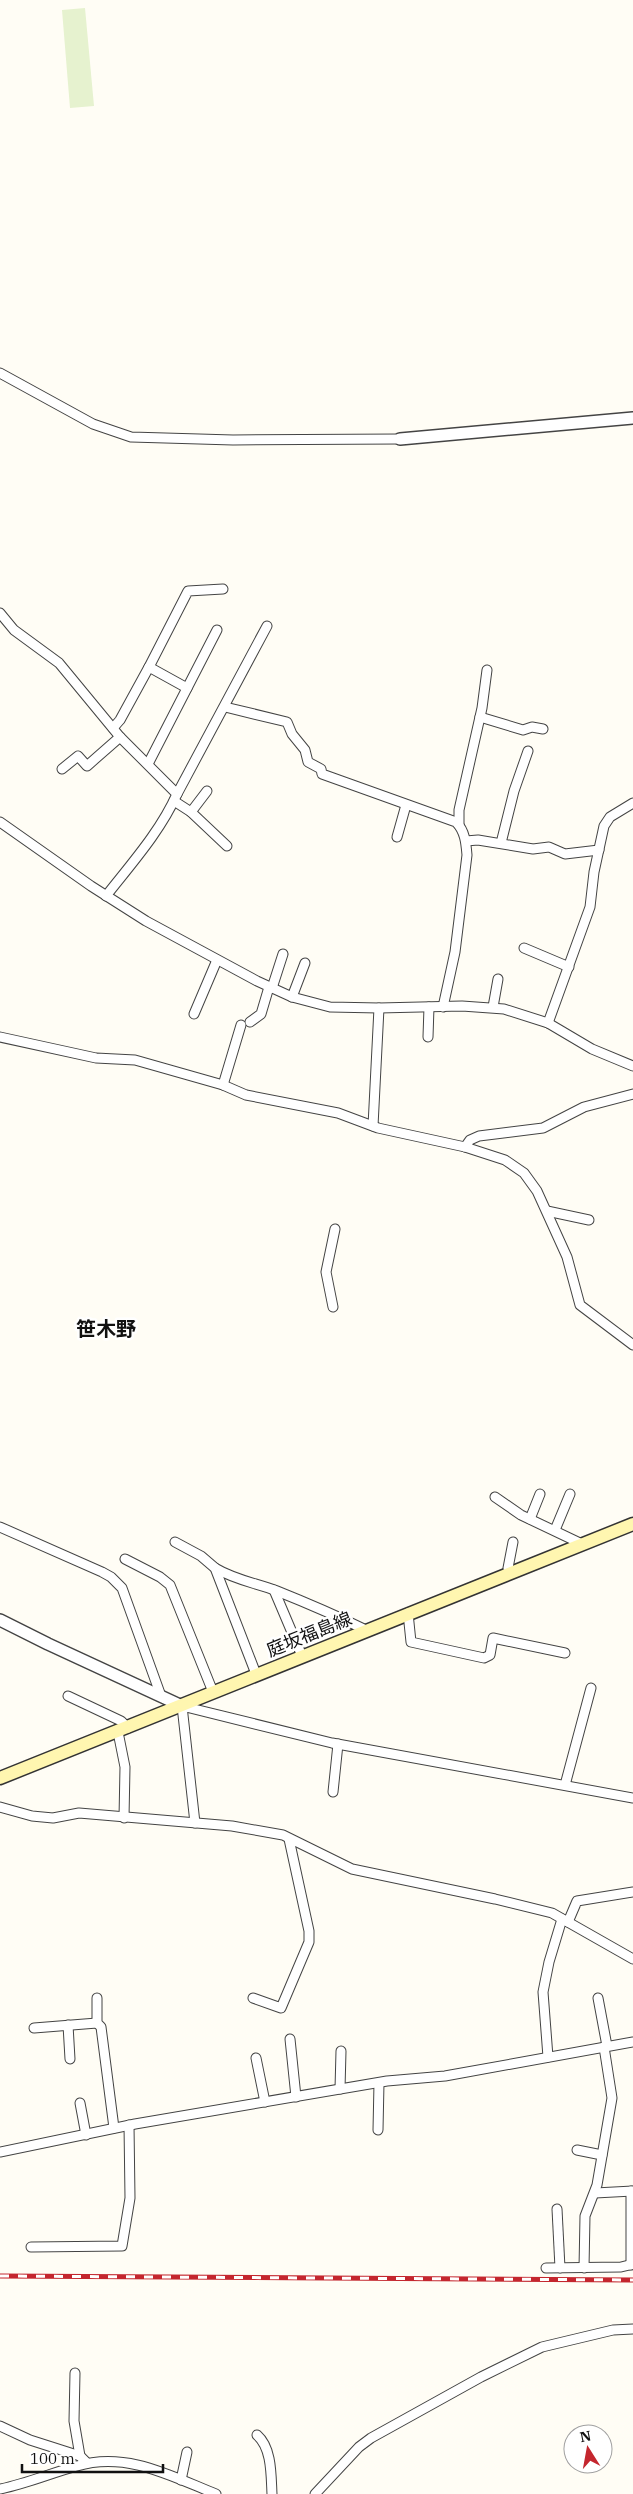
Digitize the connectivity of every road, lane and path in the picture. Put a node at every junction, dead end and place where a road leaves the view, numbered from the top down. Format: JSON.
{"nodes":[{"id":1,"x":0,"y":373,"type":"edge"},
{"id":2,"x":633,"y":418,"type":"edge"},
{"id":3,"x":400,"y":439,"type":"joint"},
{"id":4,"x":222,"y":589,"type":"dead end"},
{"id":5,"x":0,"y":613,"type":"edge"},
{"id":6,"x":267,"y":626,"type":"dead end"},
{"id":7,"x":217,"y":630,"type":"dead end"},
{"id":8,"x":149,"y":667,"type":"junction"},
{"id":9,"x":487,"y":670,"type":"dead end"},
{"id":10,"x":187,"y":688,"type":"junction"},
{"id":11,"x":225,"y":707,"type":"junction"},
{"id":12,"x":480,"y":717,"type":"junction"},
{"id":13,"x":113,"y":728,"type":"junction"},
{"id":14,"x":543,"y":729,"type":"dead end"},
{"id":15,"x":120,"y":737,"type":"junction"},
{"id":16,"x":528,"y":751,"type":"dead end"},
{"id":17,"x":148,"y":764,"type":"junction"},
{"id":18,"x":62,"y":769,"type":"dead end"},
{"id":19,"x":207,"y":791,"type":"dead end"},
{"id":20,"x":175,"y":798,"type":"junction"},
{"id":21,"x":633,"y":803,"type":"edge"},
{"id":22,"x":406,"y":805,"type":"junction"},
{"id":23,"x":191,"y":812,"type":"junction"},
{"id":24,"x":0,"y":822,"type":"edge"},
{"id":25,"x":459,"y":825,"type":"junction"},
{"id":26,"x":396,"y":837,"type":"dead end"},
{"id":27,"x":466,"y":841,"type":"junction"},
{"id":28,"x":501,"y":843,"type":"junction"},
{"id":29,"x":227,"y":846,"type":"dead end"},
{"id":30,"x":599,"y":850,"type":"junction"},
{"id":31,"x":106,"y":896,"type":"junction"},
{"id":32,"x":524,"y":948,"type":"dead end"},
{"id":33,"x":283,"y":954,"type":"dead end"},
{"id":34,"x":217,"y":960,"type":"junction"},
{"id":35,"x":305,"y":963,"type":"dead end"},
{"id":36,"x":569,"y":967,"type":"junction"},
{"id":37,"x":498,"y":979,"type":"dead end"},
{"id":38,"x":271,"y":987,"type":"junction"},
{"id":39,"x":292,"y":997,"type":"junction"},
{"id":40,"x":429,"y":1007,"type":"junction"},
{"id":41,"x":443,"y":1007,"type":"junction"},
{"id":42,"x":493,"y":1007,"type":"junction"},
{"id":43,"x":379,"y":1008,"type":"junction"},
{"id":44,"x":194,"y":1014,"type":"dead end"},
{"id":45,"x":548,"y":1023,"type":"junction"},
{"id":46,"x":0,"y":1037,"type":"edge"},
{"id":47,"x":428,"y":1037,"type":"dead end"},
{"id":48,"x":633,"y":1066,"type":"edge"},
{"id":49,"x":223,"y":1085,"type":"junction"},
{"id":50,"x":633,"y":1094,"type":"edge"},
{"id":51,"x":373,"y":1126,"type":"junction"},
{"id":52,"x":465,"y":1146,"type":"junction"},
{"id":53,"x":546,"y":1212,"type":"junction"},
{"id":54,"x":589,"y":1220,"type":"dead end"},
{"id":55,"x":334,"y":1229,"type":"dead end"},
{"id":56,"x":333,"y":1307,"type":"dead end"},
{"id":57,"x":633,"y":1345,"type":"edge"},
{"id":58,"x":540,"y":1494,"type":"dead end"},
{"id":59,"x":570,"y":1494,"type":"dead end"},
{"id":60,"x":495,"y":1498,"type":"dead end"},
{"id":61,"x":530,"y":1519,"type":"junction"},
{"id":62,"x":633,"y":1524,"type":"edge"},
{"id":63,"x":0,"y":1527,"type":"edge"},
{"id":64,"x":555,"y":1530,"type":"junction"},
{"id":65,"x":174,"y":1542,"type":"dead end"},
{"id":66,"x":513,"y":1542,"type":"dead end"},
{"id":67,"x":582,"y":1544,"type":"junction"},
{"id":68,"x":125,"y":1559,"type":"dead end"},
{"id":69,"x":215,"y":1568,"type":"junction"},
{"id":70,"x":510,"y":1573,"type":"junction"},
{"id":71,"x":274,"y":1590,"type":"junction"},
{"id":72,"x":408,"y":1613,"type":"junction"},
{"id":73,"x":0,"y":1620,"type":"edge"},
{"id":74,"x":366,"y":1630,"type":"junction"},
{"id":75,"x":565,"y":1653,"type":"dead end"},
{"id":76,"x":302,"y":1656,"type":"junction"},
{"id":77,"x":256,"y":1674,"type":"junction"},
{"id":78,"x":591,"y":1688,"type":"dead end"},
{"id":79,"x":213,"y":1692,"type":"junction"},
{"id":80,"x":68,"y":1696,"type":"dead end"},
{"id":81,"x":161,"y":1696,"type":"junction"},
{"id":82,"x":182,"y":1706,"type":"junction"},
{"id":83,"x":123,"y":1730,"type":"junction"},
{"id":84,"x":338,"y":1744,"type":"junction"},
{"id":85,"x":0,"y":1778,"type":"edge"},
{"id":86,"x":565,"y":1784,"type":"junction"},
{"id":87,"x":333,"y":1792,"type":"dead end"},
{"id":88,"x":633,"y":1798,"type":"edge"},
{"id":89,"x":0,"y":1807,"type":"edge"},
{"id":90,"x":124,"y":1818,"type":"junction"},
{"id":91,"x":195,"y":1823,"type":"junction"},
{"id":92,"x":290,"y":1839,"type":"junction"},
{"id":93,"x":633,"y":1892,"type":"edge"},
{"id":94,"x":565,"y":1920,"type":"junction"},
{"id":95,"x":633,"y":1959,"type":"edge"},
{"id":96,"x":97,"y":1998,"type":"dead end"},
{"id":97,"x":253,"y":1998,"type":"dead end"},
{"id":98,"x":598,"y":1998,"type":"dead end"},
{"id":99,"x":97,"y":2023,"type":"junction"},
{"id":100,"x":68,"y":2026,"type":"junction"},
{"id":101,"x":34,"y":2028,"type":"dead end"},
{"id":102,"x":290,"y":2039,"type":"dead end"},
{"id":103,"x":633,"y":2042,"type":"edge"},
{"id":104,"x":605,"y":2047,"type":"junction"},
{"id":105,"x":341,"y":2051,"type":"dead end"},
{"id":106,"x":548,"y":2057,"type":"junction"},
{"id":107,"x":256,"y":2058,"type":"dead end"},
{"id":108,"x":70,"y":2059,"type":"dead end"},
{"id":109,"x":378,"y":2083,"type":"junction"},
{"id":110,"x":340,"y":2089,"type":"junction"},
{"id":111,"x":296,"y":2097,"type":"junction"},
{"id":112,"x":265,"y":2102,"type":"junction"},
{"id":113,"x":80,"y":2103,"type":"dead end"},
{"id":114,"x":129,"y":2125,"type":"junction"},
{"id":115,"x":114,"y":2128,"type":"junction"},
{"id":116,"x":378,"y":2130,"type":"dead end"},
{"id":117,"x":86,"y":2134,"type":"junction"},
{"id":118,"x":577,"y":2150,"type":"dead end"},
{"id":119,"x":0,"y":2152,"type":"edge"},
{"id":120,"x":602,"y":2155,"type":"junction"},
{"id":121,"x":632,"y":2191,"type":"edge"},
{"id":122,"x":595,"y":2193,"type":"junction"},
{"id":123,"x":557,"y":2208,"type":"dead end"},
{"id":124,"x":31,"y":2247,"type":"dead end"},
{"id":125,"x":632,"y":2264,"type":"edge"},
{"id":126,"x":546,"y":2268,"type":"dead end"},
{"id":127,"x":560,"y":2268,"type":"junction"},
{"id":128,"x":584,"y":2268,"type":"junction"},
{"id":129,"x":633,"y":2329,"type":"edge"},
{"id":130,"x":75,"y":2374,"type":"dead end"},
{"id":131,"x":0,"y":2426,"type":"edge"},
{"id":132,"x":258,"y":2434,"type":"dead end"},
{"id":133,"x":187,"y":2452,"type":"dead end"},
{"id":134,"x":80,"y":2456,"type":"junction"},
{"id":135,"x":87,"y":2463,"type":"junction"},
{"id":136,"x":181,"y":2480,"type":"junction"},
{"id":137,"x":0,"y":2490,"type":"edge"},
{"id":138,"x":216,"y":2494,"type":"edge"},
{"id":139,"x":272,"y":2494,"type":"edge"},
{"id":140,"x":315,"y":2494,"type":"edge"}],
"edges":[{"from":1,"to":3,"type":"street"},
{"from":2,"to":3,"type":"street"},
{"from":4,"to":8,"type":"street"},
{"from":5,"to":13,"type":"street"},
{"from":6,"to":11,"type":"street"},
{"from":7,"to":10,"type":"street"},
{"from":8,"to":10,"type":"street"},
{"from":8,"to":13,"type":"street"},
{"from":9,"to":12,"type":"street"},
{"from":10,"to":17,"type":"street"},
{"from":11,"to":20,"type":"street"},
{"from":11,"to":22,"type":"street"},
{"from":12,"to":14,"type":"street"},
{"from":12,"to":25,"type":"street"},
{"from":13,"to":15,"type":"street"},
{"from":15,"to":17,"type":"street"},
{"from":15,"to":18,"type":"street"},
{"from":16,"to":28,"type":"street"},
{"from":17,"to":20,"type":"street"},
{"from":19,"to":23,"type":"street"},
{"from":20,"to":23,"type":"street"},
{"from":20,"to":31,"type":"street"},
{"from":21,"to":30,"type":"street"},
{"from":22,"to":25,"type":"street"},
{"from":22,"to":26,"type":"street"},
{"from":23,"to":29,"type":"street"},
{"from":24,"to":31,"type":"street"},
{"from":25,"to":27,"type":"street"},
{"from":27,"to":28,"type":"street"},
{"from":27,"to":41,"type":"street"},
{"from":28,"to":30,"type":"street"},
{"from":30,"to":36,"type":"street"},
{"from":31,"to":34,"type":"street"},
{"from":32,"to":36,"type":"street"},
{"from":33,"to":38,"type":"street"},
{"from":34,"to":38,"type":"street"},
{"from":34,"to":44,"type":"street"},
{"from":35,"to":39,"type":"street"},
{"from":36,"to":45,"type":"street"},
{"from":37,"to":42,"type":"street"},
{"from":38,"to":39,"type":"street"},
{"from":38,"to":49,"type":"street"},
{"from":39,"to":43,"type":"street"},
{"from":40,"to":41,"type":"street"},
{"from":40,"to":43,"type":"street"},
{"from":40,"to":47,"type":"street"},
{"from":41,"to":42,"type":"street"},
{"from":42,"to":45,"type":"street"},
{"from":43,"to":51,"type":"street"},
{"from":45,"to":48,"type":"street"},
{"from":46,"to":49,"type":"street"},
{"from":49,"to":51,"type":"street"},
{"from":50,"to":52,"type":"street"},
{"from":51,"to":52,"type":"street"},
{"from":52,"to":53,"type":"street"},
{"from":53,"to":54,"type":"street"},
{"from":53,"to":57,"type":"street"},
{"from":55,"to":56,"type":"street"},
{"from":58,"to":61,"type":"street"},
{"from":59,"to":64,"type":"street"},
{"from":60,"to":61,"type":"street"},
{"from":61,"to":64,"type":"street"},
{"from":62,"to":67,"type":"main road","name":"庭坂福島線"},
{"from":63,"to":81,"type":"street"},
{"from":64,"to":67,"type":"street"},
{"from":65,"to":69,"type":"street"},
{"from":66,"to":70,"type":"street"},
{"from":67,"to":70,"type":"main road","name":"庭坂福島線"},
{"from":68,"to":79,"type":"street"},
{"from":69,"to":71,"type":"street"},
{"from":69,"to":77,"type":"street"},
{"from":70,"to":72,"type":"main road","name":"庭坂福島線"},
{"from":71,"to":74,"type":"street"},
{"from":71,"to":76,"type":"street"},
{"from":72,"to":74,"type":"main road","name":"庭坂福島線"},
{"from":72,"to":75,"type":"street"},
{"from":73,"to":81,"type":"street"},
{"from":74,"to":76,"type":"main road","name":"庭坂福島線"},
{"from":76,"to":77,"type":"main road","name":"庭坂福島線"},
{"from":77,"to":79,"type":"main road","name":"庭坂福島線"},
{"from":78,"to":86,"type":"street"},
{"from":79,"to":82,"type":"main road","name":"庭坂福島線"},
{"from":80,"to":83,"type":"street"},
{"from":81,"to":82,"type":"street"},
{"from":82,"to":83,"type":"main road","name":"庭坂福島線"},
{"from":82,"to":84,"type":"street"},
{"from":82,"to":91,"type":"street"},
{"from":83,"to":85,"type":"main road","name":"庭坂福島線"},
{"from":83,"to":90,"type":"street"},
{"from":84,"to":86,"type":"street"},
{"from":84,"to":87,"type":"street"},
{"from":86,"to":88,"type":"street"},
{"from":89,"to":90,"type":"street"},
{"from":90,"to":91,"type":"street"},
{"from":91,"to":92,"type":"street"},
{"from":92,"to":94,"type":"street"},
{"from":92,"to":97,"type":"street"},
{"from":93,"to":94,"type":"street"},
{"from":94,"to":95,"type":"street"},
{"from":94,"to":106,"type":"street"},
{"from":96,"to":99,"type":"street"},
{"from":98,"to":104,"type":"street"},
{"from":99,"to":100,"type":"street"},
{"from":99,"to":115,"type":"street"},
{"from":100,"to":101,"type":"street"},
{"from":100,"to":108,"type":"street"},
{"from":102,"to":111,"type":"street"},
{"from":103,"to":104,"type":"street"},
{"from":104,"to":106,"type":"street"},
{"from":104,"to":120,"type":"street"},
{"from":105,"to":110,"type":"street"},
{"from":106,"to":109,"type":"street"},
{"from":107,"to":112,"type":"street"},
{"from":109,"to":110,"type":"street"},
{"from":109,"to":116,"type":"street"},
{"from":110,"to":111,"type":"street"},
{"from":111,"to":112,"type":"street"},
{"from":112,"to":114,"type":"street"},
{"from":113,"to":117,"type":"street"},
{"from":114,"to":115,"type":"street"},
{"from":114,"to":124,"type":"street"},
{"from":115,"to":117,"type":"street"},
{"from":117,"to":119,"type":"street"},
{"from":118,"to":120,"type":"street"},
{"from":120,"to":122,"type":"street"},
{"from":121,"to":122,"type":"street"},
{"from":121,"to":125,"type":"street"},
{"from":122,"to":128,"type":"street"},
{"from":123,"to":127,"type":"street"},
{"from":125,"to":128,"type":"street"},
{"from":126,"to":127,"type":"street"},
{"from":127,"to":128,"type":"street"},
{"from":129,"to":140,"type":"street"},
{"from":130,"to":134,"type":"street"},
{"from":131,"to":134,"type":"street"},
{"from":132,"to":139,"type":"street"},
{"from":133,"to":136,"type":"street"},
{"from":134,"to":135,"type":"street"},
{"from":135,"to":136,"type":"street"},
{"from":135,"to":137,"type":"street"},
{"from":136,"to":138,"type":"street"}]}
